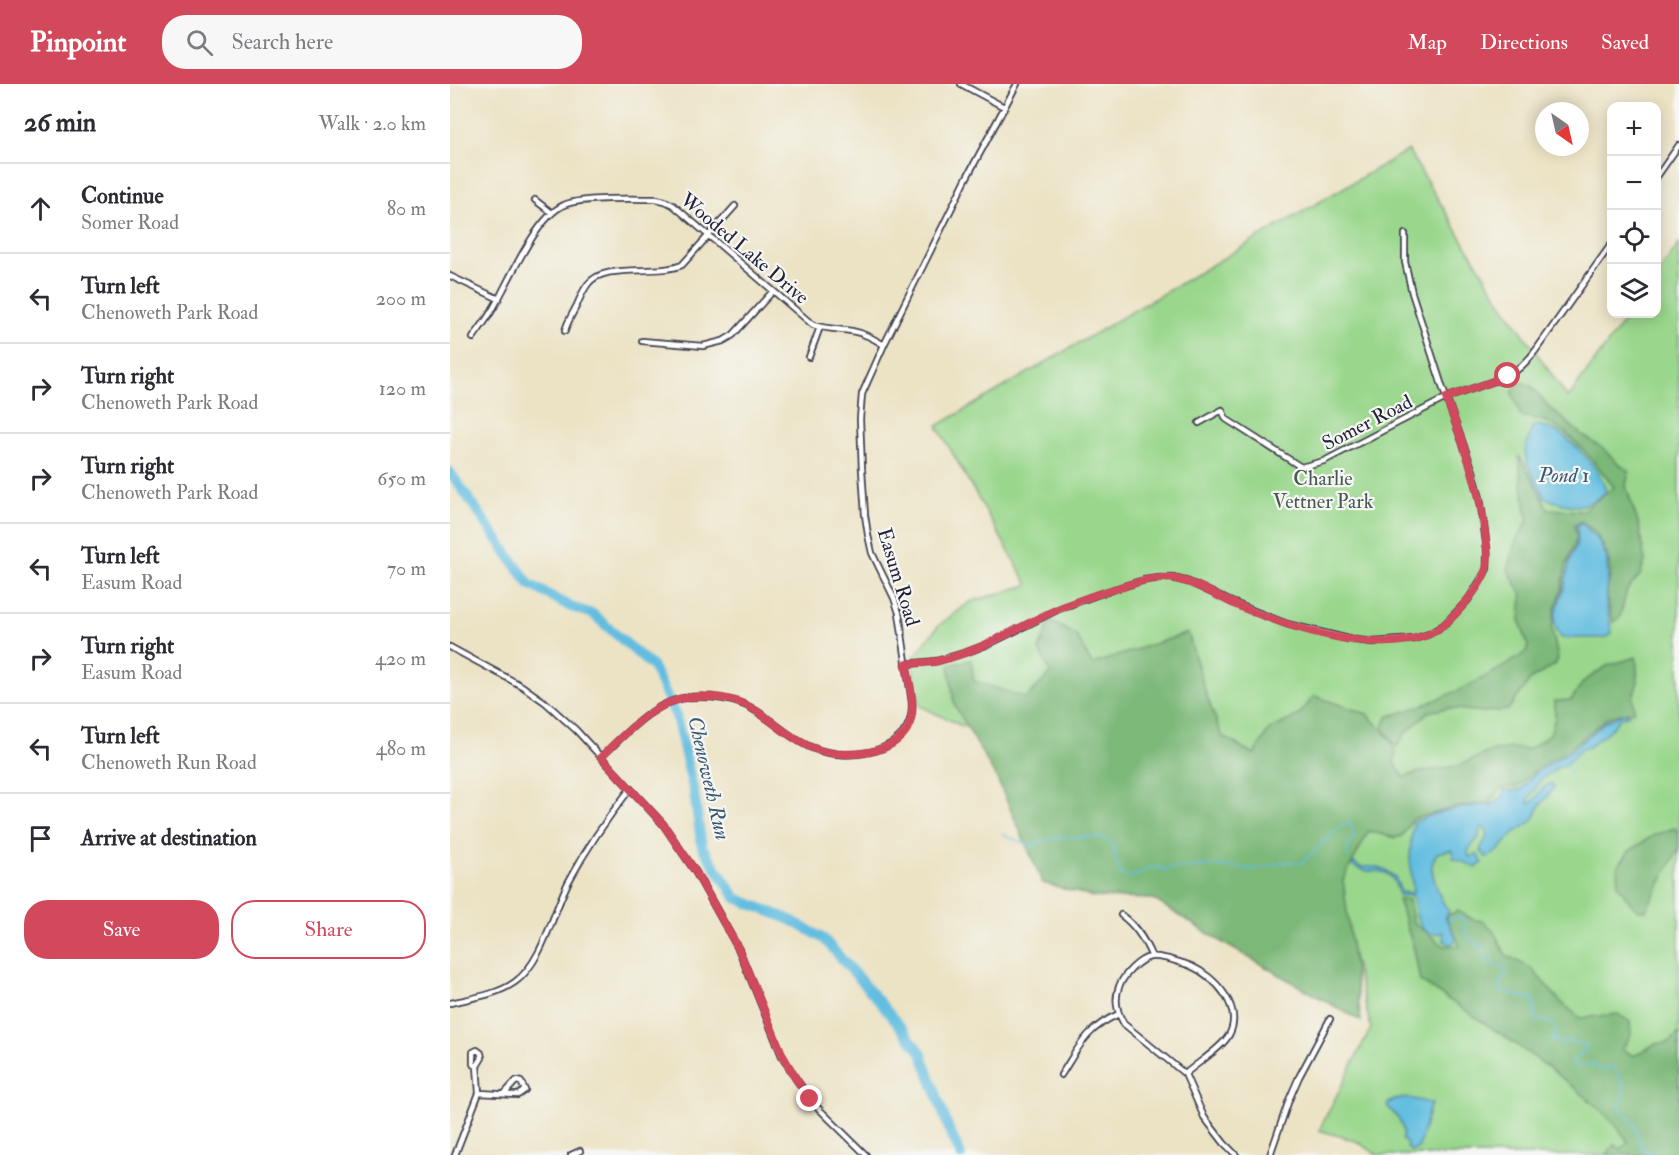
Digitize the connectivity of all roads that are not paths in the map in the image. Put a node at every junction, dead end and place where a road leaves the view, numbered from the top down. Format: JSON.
{"nodes":[{"id":1,"x":962,"y":84,"type":"edge"},
{"id":2,"x":1017,"y":84,"type":"edge"},
{"id":3,"x":1004,"y":107,"type":"junction"},
{"id":4,"x":1679,"y":145,"type":"edge"},
{"id":5,"x":1661,"y":171,"type":"edge"},
{"id":6,"x":535,"y":200,"type":"dead end"},
{"id":7,"x":735,"y":206,"type":"dead end"},
{"id":8,"x":552,"y":213,"type":"junction"},
{"id":9,"x":1405,"y":234,"type":"dead end"},
{"id":10,"x":709,"y":236,"type":"junction"},
{"id":11,"x":1607,"y":249,"type":"edge"},
{"id":12,"x":450,"y":276,"type":"edge"},
{"id":13,"x":773,"y":291,"type":"junction"},
{"id":14,"x":499,"y":298,"type":"junction"},
{"id":15,"x":820,"y":327,"type":"junction"},
{"id":16,"x":565,"y":330,"type":"dead end"},
{"id":17,"x":473,"y":338,"type":"dead end"},
{"id":18,"x":642,"y":341,"type":"dead end"},
{"id":19,"x":884,"y":345,"type":"junction"},
{"id":20,"x":809,"y":357,"type":"dead end"},
{"id":21,"x":1446,"y":398,"type":"junction"},
{"id":22,"x":1199,"y":423,"type":"dead end"},
{"id":23,"x":450,"y":647,"type":"edge"},
{"id":24,"x":906,"y":664,"type":"junction"},
{"id":25,"x":601,"y":757,"type":"junction"},
{"id":26,"x":630,"y":789,"type":"junction"},
{"id":27,"x":1121,"y":915,"type":"dead end"},
{"id":28,"x":1150,"y":957,"type":"junction"},
{"id":29,"x":450,"y":1003,"type":"edge"},
{"id":30,"x":1119,"y":1014,"type":"junction"},
{"id":31,"x":1330,"y":1019,"type":"dead end"},
{"id":32,"x":477,"y":1066,"type":"dead end"},
{"id":33,"x":1185,"y":1074,"type":"junction"},
{"id":34,"x":1061,"y":1075,"type":"dead end"},
{"id":35,"x":479,"y":1093,"type":"junction"},
{"id":36,"x":505,"y":1093,"type":"dead end"},
{"id":37,"x":579,"y":1151,"type":"dead end"},
{"id":38,"x":455,"y":1155,"type":"edge"},
{"id":39,"x":571,"y":1155,"type":"edge"},
{"id":40,"x":866,"y":1155,"type":"edge"},
{"id":41,"x":1236,"y":1155,"type":"edge"},
{"id":42,"x":1270,"y":1155,"type":"edge"}],
"edges":[{"from":1,"to":3,"type":"street"},
{"from":2,"to":3,"type":"street","name":"Easum Road"},
{"from":3,"to":19,"type":"street","name":"Easum Road"},
{"from":4,"to":5,"type":"street"},
{"from":6,"to":8,"type":"street"},
{"from":7,"to":10,"type":"street"},
{"from":8,"to":10,"type":"street","name":"Wooded Lake Drive"},
{"from":8,"to":14,"type":"street"},
{"from":9,"to":21,"type":"street"},
{"from":10,"to":13,"type":"street","name":"Wooded Lake Drive"},
{"from":10,"to":16,"type":"street"},
{"from":11,"to":21,"type":"street","name":"Somer Road"},
{"from":12,"to":14,"type":"street"},
{"from":13,"to":15,"type":"street","name":"Wooded Lake Drive"},
{"from":13,"to":18,"type":"street"},
{"from":14,"to":17,"type":"street"},
{"from":15,"to":19,"type":"street","name":"Wooded Lake Drive"},
{"from":15,"to":20,"type":"street"},
{"from":19,"to":24,"type":"street","name":"Easum Road"},
{"from":21,"to":22,"type":"street","name":"Somer Road"},
{"from":21,"to":24,"type":"street"},
{"from":23,"to":25,"type":"street"},
{"from":24,"to":25,"type":"street","name":"Easum Road"},
{"from":25,"to":26,"type":"street"},
{"from":26,"to":29,"type":"street"},
{"from":26,"to":40,"type":"street"},
{"from":27,"to":28,"type":"street"},
{"from":28,"to":30,"type":"street"},
{"from":28,"to":33,"type":"street"},
{"from":30,"to":33,"type":"street"},
{"from":30,"to":34,"type":"street"},
{"from":31,"to":42,"type":"street"},
{"from":32,"to":35,"type":"street"},
{"from":33,"to":41,"type":"street"},
{"from":35,"to":36,"type":"street"},
{"from":35,"to":38,"type":"street"},
{"from":37,"to":39,"type":"street"}]}
